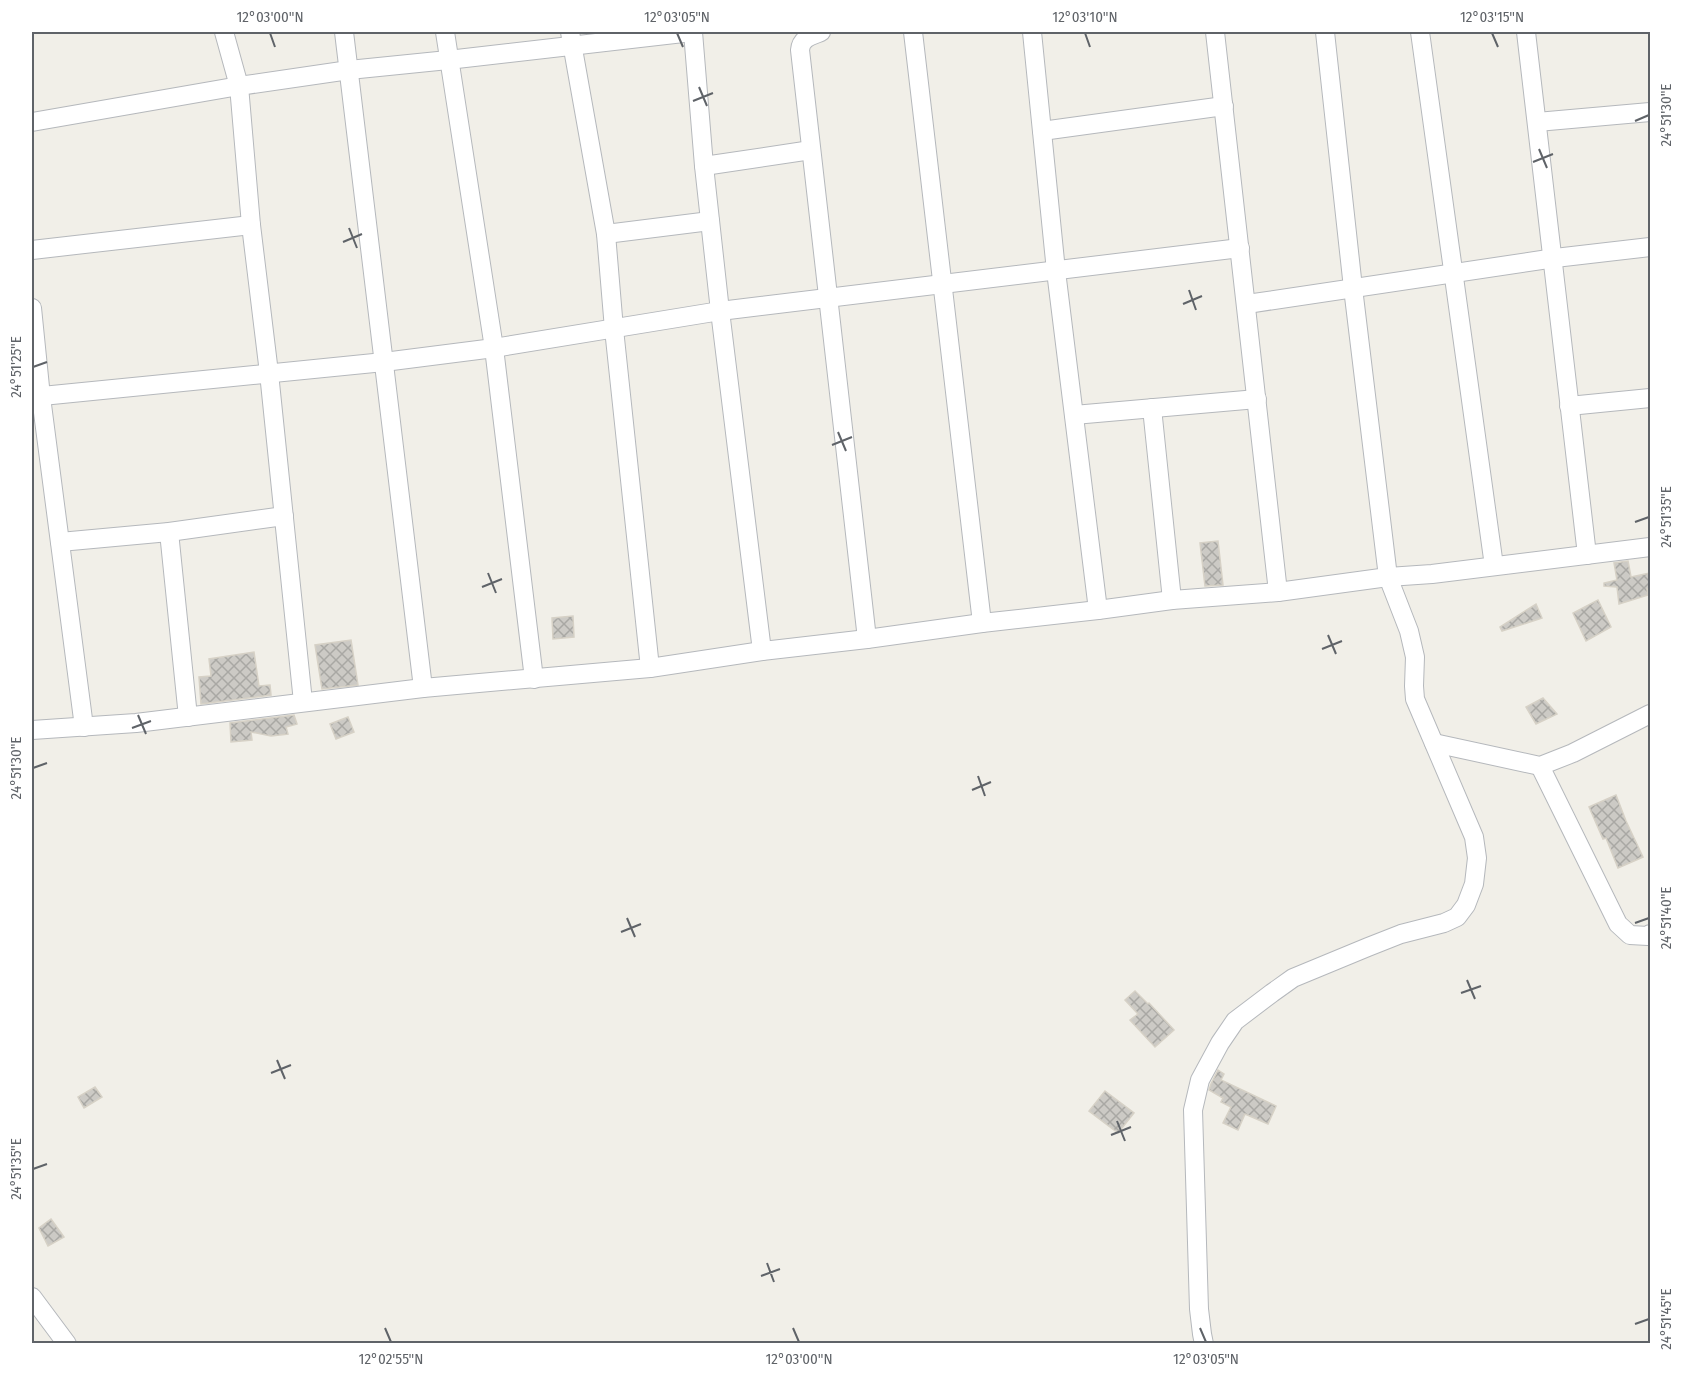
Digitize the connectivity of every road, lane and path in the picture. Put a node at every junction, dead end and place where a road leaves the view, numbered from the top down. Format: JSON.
{"nodes":[{"id":1,"x":224,"y":32,"type":"edge"},
{"id":2,"x":344,"y":32,"type":"edge"},
{"id":3,"x":445,"y":32,"type":"edge"},
{"id":4,"x":693,"y":32,"type":"edge"},
{"id":5,"x":821,"y":32,"type":"edge"},
{"id":6,"x":913,"y":32,"type":"edge"},
{"id":7,"x":1032,"y":32,"type":"edge"},
{"id":8,"x":1215,"y":32,"type":"edge"},
{"id":9,"x":1325,"y":32,"type":"edge"},
{"id":10,"x":1420,"y":32,"type":"edge"},
{"id":11,"x":1526,"y":32,"type":"edge"},
{"id":12,"x":571,"y":39,"type":"edge"},
{"id":13,"x":448,"y":60,"type":"junction"},
{"id":14,"x":349,"y":70,"type":"junction"},
{"id":15,"x":239,"y":86,"type":"junction"},
{"id":16,"x":1224,"y":106,"type":"junction"},
{"id":17,"x":1650,"y":111,"type":"edge"},
{"id":18,"x":32,"y":122,"type":"edge"},
{"id":19,"x":1537,"y":122,"type":"junction"},
{"id":20,"x":1042,"y":131,"type":"junction"},
{"id":21,"x":811,"y":150,"type":"junction"},
{"id":22,"x":704,"y":166,"type":"junction"},
{"id":23,"x":710,"y":221,"type":"junction"},
{"id":24,"x":251,"y":225,"type":"junction"},
{"id":25,"x":606,"y":234,"type":"junction"},
{"id":26,"x":1650,"y":247,"type":"edge"},
{"id":27,"x":1240,"y":248,"type":"junction"},
{"id":28,"x":32,"y":250,"type":"edge"},
{"id":29,"x":1553,"y":258,"type":"junction"},
{"id":30,"x":1056,"y":271,"type":"junction"},
{"id":31,"x":1453,"y":273,"type":"junction"},
{"id":32,"x":942,"y":284,"type":"junction"},
{"id":33,"x":1353,"y":288,"type":"junction"},
{"id":34,"x":828,"y":298,"type":"junction"},
{"id":35,"x":1246,"y":304,"type":"junction"},
{"id":36,"x":32,"y":308,"type":"edge"},
{"id":37,"x":720,"y":311,"type":"junction"},
{"id":38,"x":614,"y":329,"type":"junction"},
{"id":39,"x":494,"y":348,"type":"junction"},
{"id":40,"x":384,"y":362,"type":"junction"},
{"id":41,"x":269,"y":373,"type":"junction"},
{"id":42,"x":36,"y":397,"type":"edge"},
{"id":43,"x":1650,"y":398,"type":"edge"},
{"id":44,"x":1257,"y":399,"type":"junction"},
{"id":45,"x":1569,"y":406,"type":"junction"},
{"id":46,"x":1152,"y":408,"type":"junction"},
{"id":47,"x":1074,"y":415,"type":"junction"},
{"id":48,"x":284,"y":516,"type":"junction"},
{"id":49,"x":170,"y":532,"type":"junction"},
{"id":50,"x":60,"y":542,"type":"junction"},
{"id":51,"x":1650,"y":547,"type":"edge"},
{"id":52,"x":1587,"y":555,"type":"junction"},
{"id":53,"x":1494,"y":566,"type":"junction"},
{"id":54,"x":1388,"y":577,"type":"junction"},
{"id":55,"x":1278,"y":592,"type":"junction"},
{"id":56,"x":1172,"y":600,"type":"junction"},
{"id":57,"x":1098,"y":610,"type":"junction"},
{"id":58,"x":982,"y":623,"type":"junction"},
{"id":59,"x":867,"y":639,"type":"junction"},
{"id":60,"x":762,"y":651,"type":"junction"},
{"id":61,"x":650,"y":668,"type":"junction"},
{"id":62,"x":534,"y":679,"type":"junction"},
{"id":63,"x":423,"y":688,"type":"junction"},
{"id":64,"x":303,"y":702,"type":"junction"},
{"id":65,"x":1650,"y":714,"type":"edge"},
{"id":66,"x":188,"y":717,"type":"junction"},
{"id":67,"x":84,"y":727,"type":"junction"},
{"id":68,"x":32,"y":730,"type":"edge"},
{"id":69,"x":1434,"y":743,"type":"junction"},
{"id":70,"x":1540,"y":766,"type":"junction"},
{"id":71,"x":1650,"y":934,"type":"edge"},
{"id":72,"x":32,"y":1297,"type":"edge"},
{"id":73,"x":67,"y":1344,"type":"edge"},
{"id":74,"x":1204,"y":1344,"type":"edge"}],
"edges":[{"from":1,"to":15,"type":"street"},
{"from":2,"to":14,"type":"street"},
{"from":3,"to":13,"type":"street"},
{"from":4,"to":12,"type":"street"},
{"from":4,"to":22,"type":"street"},
{"from":5,"to":21,"type":"street"},
{"from":6,"to":32,"type":"street"},
{"from":7,"to":20,"type":"street"},
{"from":8,"to":16,"type":"street"},
{"from":9,"to":33,"type":"street"},
{"from":10,"to":31,"type":"street"},
{"from":11,"to":19,"type":"street"},
{"from":12,"to":13,"type":"street"},
{"from":12,"to":25,"type":"street"},
{"from":13,"to":14,"type":"street"},
{"from":13,"to":39,"type":"street"},
{"from":14,"to":15,"type":"street"},
{"from":14,"to":40,"type":"street"},
{"from":15,"to":18,"type":"street"},
{"from":15,"to":24,"type":"street"},
{"from":16,"to":20,"type":"street"},
{"from":16,"to":27,"type":"street"},
{"from":17,"to":19,"type":"street"},
{"from":19,"to":29,"type":"street"},
{"from":20,"to":30,"type":"street"},
{"from":21,"to":22,"type":"street"},
{"from":21,"to":34,"type":"street"},
{"from":22,"to":23,"type":"street"},
{"from":23,"to":25,"type":"street"},
{"from":23,"to":37,"type":"street"},
{"from":24,"to":28,"type":"street"},
{"from":24,"to":41,"type":"street"},
{"from":25,"to":38,"type":"street"},
{"from":26,"to":29,"type":"street"},
{"from":27,"to":30,"type":"street"},
{"from":27,"to":35,"type":"street"},
{"from":29,"to":31,"type":"street"},
{"from":29,"to":45,"type":"street"},
{"from":30,"to":32,"type":"street"},
{"from":30,"to":47,"type":"street"},
{"from":31,"to":33,"type":"street"},
{"from":31,"to":53,"type":"street"},
{"from":32,"to":34,"type":"street"},
{"from":32,"to":58,"type":"street"},
{"from":33,"to":35,"type":"street"},
{"from":33,"to":54,"type":"street"},
{"from":34,"to":37,"type":"street"},
{"from":34,"to":59,"type":"street"},
{"from":35,"to":44,"type":"street"},
{"from":36,"to":42,"type":"street"},
{"from":37,"to":38,"type":"street"},
{"from":37,"to":60,"type":"street"},
{"from":38,"to":39,"type":"street"},
{"from":38,"to":61,"type":"street"},
{"from":39,"to":40,"type":"street"},
{"from":39,"to":62,"type":"street"},
{"from":40,"to":41,"type":"street"},
{"from":40,"to":63,"type":"street"},
{"from":41,"to":42,"type":"street"},
{"from":41,"to":48,"type":"street"},
{"from":42,"to":50,"type":"street"},
{"from":43,"to":45,"type":"street"},
{"from":44,"to":46,"type":"street"},
{"from":44,"to":55,"type":"street"},
{"from":45,"to":52,"type":"street"},
{"from":46,"to":47,"type":"street"},
{"from":46,"to":56,"type":"street"},
{"from":47,"to":57,"type":"street"},
{"from":48,"to":49,"type":"street"},
{"from":48,"to":64,"type":"street"},
{"from":49,"to":50,"type":"street"},
{"from":49,"to":66,"type":"street"},
{"from":50,"to":67,"type":"street"},
{"from":51,"to":52,"type":"street"},
{"from":52,"to":53,"type":"street"},
{"from":53,"to":54,"type":"street"},
{"from":54,"to":55,"type":"street"},
{"from":54,"to":69,"type":"street"},
{"from":55,"to":56,"type":"street"},
{"from":56,"to":57,"type":"street"},
{"from":57,"to":58,"type":"street"},
{"from":58,"to":59,"type":"street"},
{"from":59,"to":60,"type":"street"},
{"from":60,"to":61,"type":"street"},
{"from":61,"to":62,"type":"street"},
{"from":62,"to":63,"type":"street"},
{"from":63,"to":64,"type":"street"},
{"from":64,"to":66,"type":"street"},
{"from":65,"to":70,"type":"street"},
{"from":66,"to":67,"type":"street"},
{"from":67,"to":68,"type":"street"},
{"from":69,"to":70,"type":"street"},
{"from":69,"to":74,"type":"street"},
{"from":70,"to":71,"type":"street"},
{"from":72,"to":73,"type":"street"}]}
